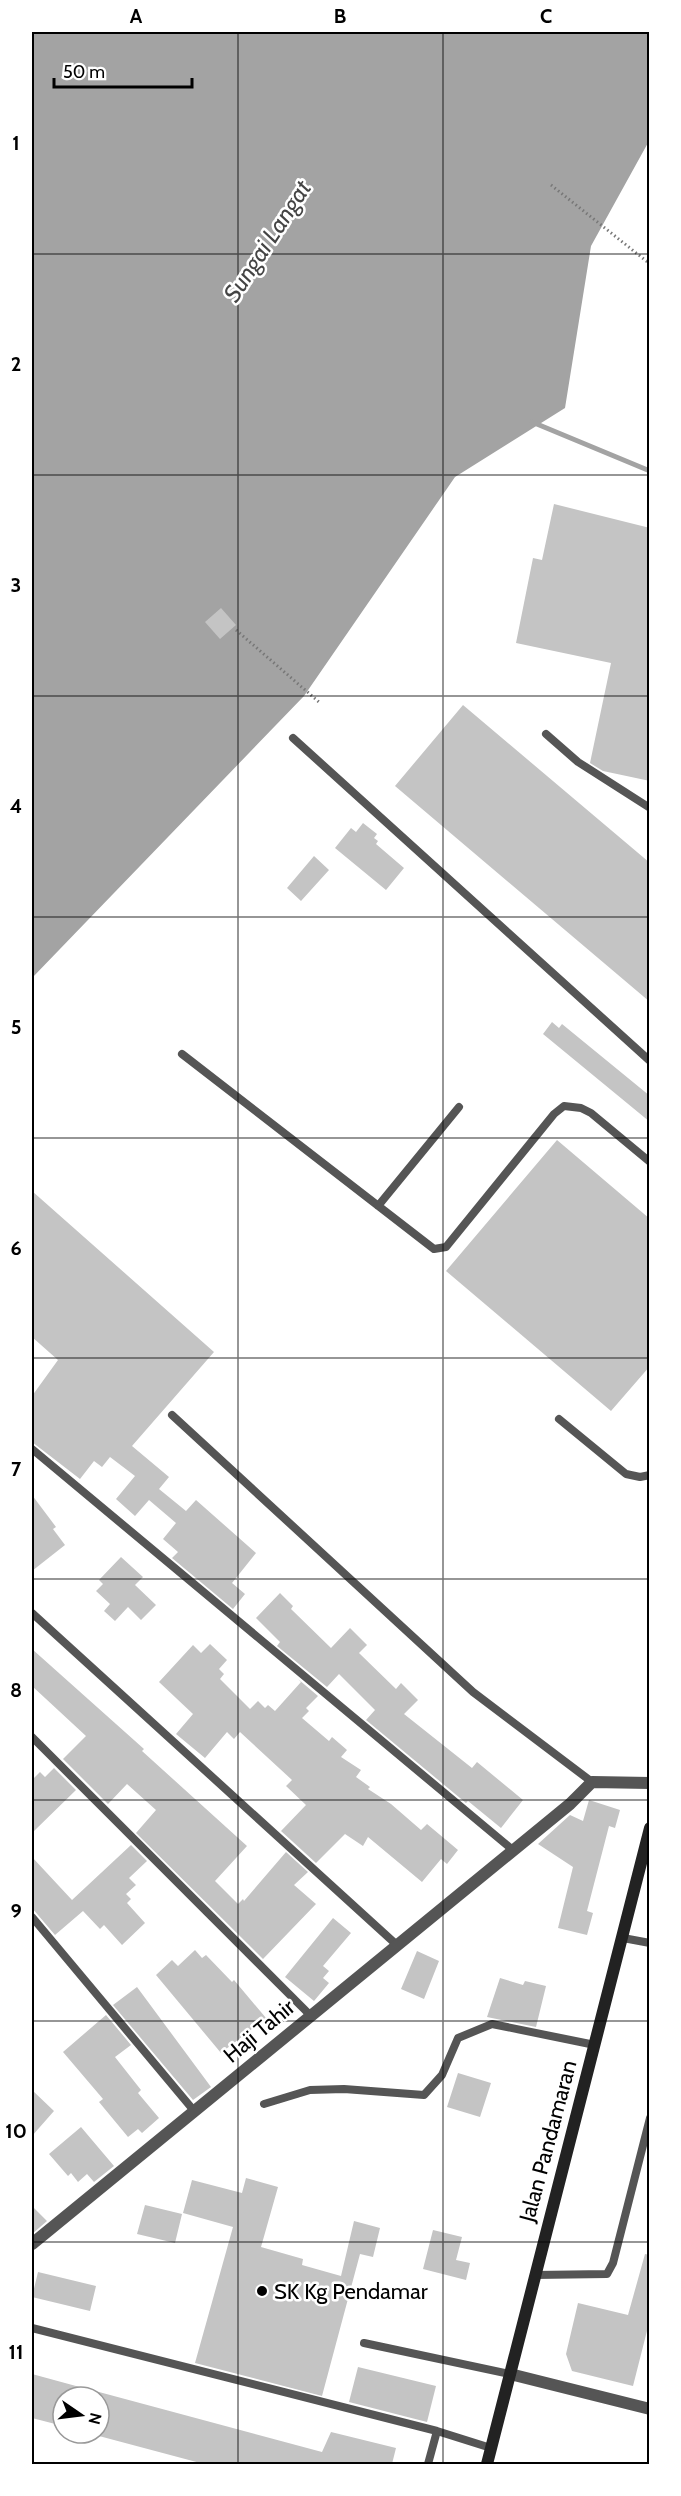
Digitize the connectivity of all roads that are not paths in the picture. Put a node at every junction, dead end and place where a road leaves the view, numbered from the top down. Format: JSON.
{"nodes":[{"id":1,"x":546,"y":734,"type":"dead end"},
{"id":2,"x":293,"y":738,"type":"dead end"},
{"id":3,"x":650,"y":808,"type":"edge"},
{"id":4,"x":182,"y":1054,"type":"dead end"},
{"id":5,"x":650,"y":1061,"type":"edge"},
{"id":6,"x":459,"y":1107,"type":"dead end"},
{"id":7,"x":650,"y":1162,"type":"edge"},
{"id":8,"x":378,"y":1206,"type":"junction"},
{"id":9,"x":172,"y":1415,"type":"dead end"},
{"id":10,"x":559,"y":1419,"type":"dead end"},
{"id":11,"x":32,"y":1449,"type":"edge"},
{"id":12,"x":650,"y":1475,"type":"edge"},
{"id":13,"x":32,"y":1613,"type":"edge"},
{"id":14,"x":32,"y":1737,"type":"edge"},
{"id":15,"x":592,"y":1782,"type":"junction"},
{"id":16,"x":650,"y":1783,"type":"edge"},
{"id":17,"x":650,"y":1828,"type":"edge"},
{"id":18,"x":514,"y":1851,"type":"junction"},
{"id":19,"x":32,"y":1917,"type":"edge"},
{"id":20,"x":623,"y":1938,"type":"junction"},
{"id":21,"x":650,"y":1943,"type":"edge"},
{"id":22,"x":398,"y":1946,"type":"junction"},
{"id":23,"x":311,"y":2016,"type":"junction"},
{"id":24,"x":595,"y":2045,"type":"junction"},
{"id":25,"x":264,"y":2104,"type":"dead end"},
{"id":26,"x":195,"y":2112,"type":"junction"},
{"id":27,"x":650,"y":2118,"type":"edge"},
{"id":28,"x":32,"y":2244,"type":"edge"},
{"id":29,"x":535,"y":2275,"type":"junction"},
{"id":30,"x":32,"y":2328,"type":"edge"},
{"id":31,"x":364,"y":2343,"type":"dead end"},
{"id":32,"x":510,"y":2374,"type":"junction"},
{"id":33,"x":650,"y":2409,"type":"edge"},
{"id":34,"x":437,"y":2432,"type":"junction"},
{"id":35,"x":491,"y":2448,"type":"junction"},
{"id":36,"x":428,"y":2464,"type":"edge"},
{"id":37,"x":487,"y":2464,"type":"edge"}],
"edges":[{"from":1,"to":3,"type":"lane"},
{"from":2,"to":5,"type":"lane"},
{"from":4,"to":8,"type":"lane"},
{"from":6,"to":8,"type":"lane"},
{"from":7,"to":8,"type":"lane"},
{"from":9,"to":15,"type":"lane"},
{"from":10,"to":12,"type":"lane"},
{"from":11,"to":18,"type":"lane"},
{"from":13,"to":22,"type":"lane"},
{"from":14,"to":23,"type":"lane"},
{"from":15,"to":16,"type":"street"},
{"from":15,"to":18,"type":"street","name":"Haji Tahir"},
{"from":17,"to":20,"type":"main road","name":"Jalan Pandamaran"},
{"from":18,"to":22,"type":"street","name":"Haji Tahir"},
{"from":19,"to":26,"type":"lane"},
{"from":20,"to":21,"type":"lane"},
{"from":20,"to":24,"type":"main road","name":"Jalan Pandamaran"},
{"from":22,"to":23,"type":"street","name":"Haji Tahir"},
{"from":23,"to":26,"type":"street","name":"Haji Tahir"},
{"from":24,"to":25,"type":"lane"},
{"from":24,"to":29,"type":"main road","name":"Jalan Pandamaran"},
{"from":26,"to":28,"type":"street","name":"Haji Tahir"},
{"from":27,"to":29,"type":"lane"},
{"from":29,"to":32,"type":"main road","name":"Jalan Pandamaran"},
{"from":30,"to":34,"type":"lane"},
{"from":31,"to":32,"type":"lane"},
{"from":32,"to":33,"type":"street"},
{"from":32,"to":35,"type":"main road","name":"Jalan Pandamaran"},
{"from":34,"to":35,"type":"lane"},
{"from":34,"to":36,"type":"lane"},
{"from":35,"to":37,"type":"main road","name":"Jalan Pandamaran"}]}
